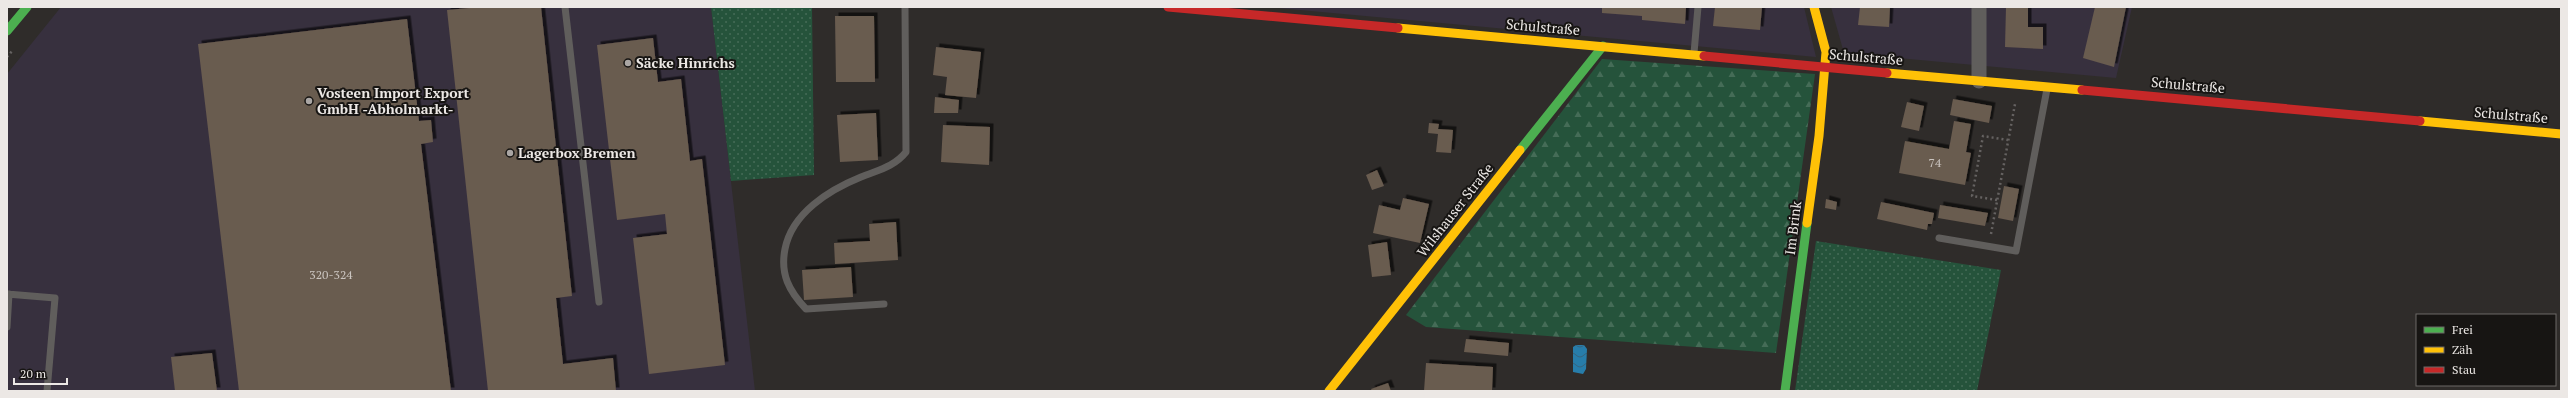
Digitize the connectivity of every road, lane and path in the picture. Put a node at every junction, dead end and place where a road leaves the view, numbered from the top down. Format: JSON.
{"nodes":[{"id":1,"x":27,"y":7,"type":"edge"},
{"id":2,"x":565,"y":7,"type":"edge"},
{"id":3,"x":905,"y":7,"type":"edge"},
{"id":4,"x":1168,"y":7,"type":"edge"},
{"id":5,"x":1698,"y":7,"type":"edge"},
{"id":6,"x":1814,"y":7,"type":"edge"},
{"id":7,"x":1979,"y":7,"type":"edge"},
{"id":8,"x":7,"y":31,"type":"edge"},
{"id":9,"x":1603,"y":46,"type":"junction"},
{"id":10,"x":1693,"y":55,"type":"junction"},
{"id":11,"x":1825,"y":68,"type":"junction"},
{"id":12,"x":1979,"y":81,"type":"junction"},
{"id":13,"x":2018,"y":84,"type":"junction"},
{"id":14,"x":2048,"y":87,"type":"junction"},
{"id":15,"x":2561,"y":134,"type":"edge"},
{"id":16,"x":2008,"y":140,"type":"junction"},
{"id":17,"x":1997,"y":200,"type":"junction"},
{"id":18,"x":1939,"y":238,"type":"dead end"},
{"id":19,"x":1988,"y":247,"type":"junction"},
{"id":20,"x":8,"y":294,"type":"edge"},
{"id":21,"x":599,"y":302,"type":"dead end"},
{"id":22,"x":884,"y":304,"type":"dead end"},
{"id":23,"x":7,"y":327,"type":"edge"},
{"id":24,"x":47,"y":391,"type":"edge"},
{"id":25,"x":1329,"y":391,"type":"edge"},
{"id":26,"x":1785,"y":391,"type":"edge"}],
"edges":[{"from":1,"to":8,"type":"street"},
{"from":2,"to":21,"type":"lane"},
{"from":3,"to":22,"type":"lane"},
{"from":4,"to":9,"type":"street","name":"Schulstraße"},
{"from":5,"to":10,"type":"lane"},
{"from":6,"to":11,"type":"street","name":"Im Brink"},
{"from":7,"to":12,"type":"street"},
{"from":9,"to":10,"type":"street","name":"Schulstraße"},
{"from":9,"to":25,"type":"street","name":"Wilshauser Straße"},
{"from":10,"to":11,"type":"street","name":"Schulstraße"},
{"from":11,"to":12,"type":"street","name":"Schulstraße"},
{"from":11,"to":26,"type":"street","name":"Im Brink"},
{"from":12,"to":13,"type":"street","name":"Schulstraße"},
{"from":13,"to":14,"type":"street","name":"Schulstraße"},
{"from":13,"to":16,"type":"path"},
{"from":14,"to":15,"type":"street","name":"Schulstraße"},
{"from":14,"to":19,"type":"lane"},
{"from":16,"to":17,"type":"path"},
{"from":16,"to":17,"type":"path"},
{"from":17,"to":19,"type":"path"},
{"from":18,"to":19,"type":"lane"},
{"from":20,"to":23,"type":"lane"},
{"from":20,"to":24,"type":"lane"}]}
